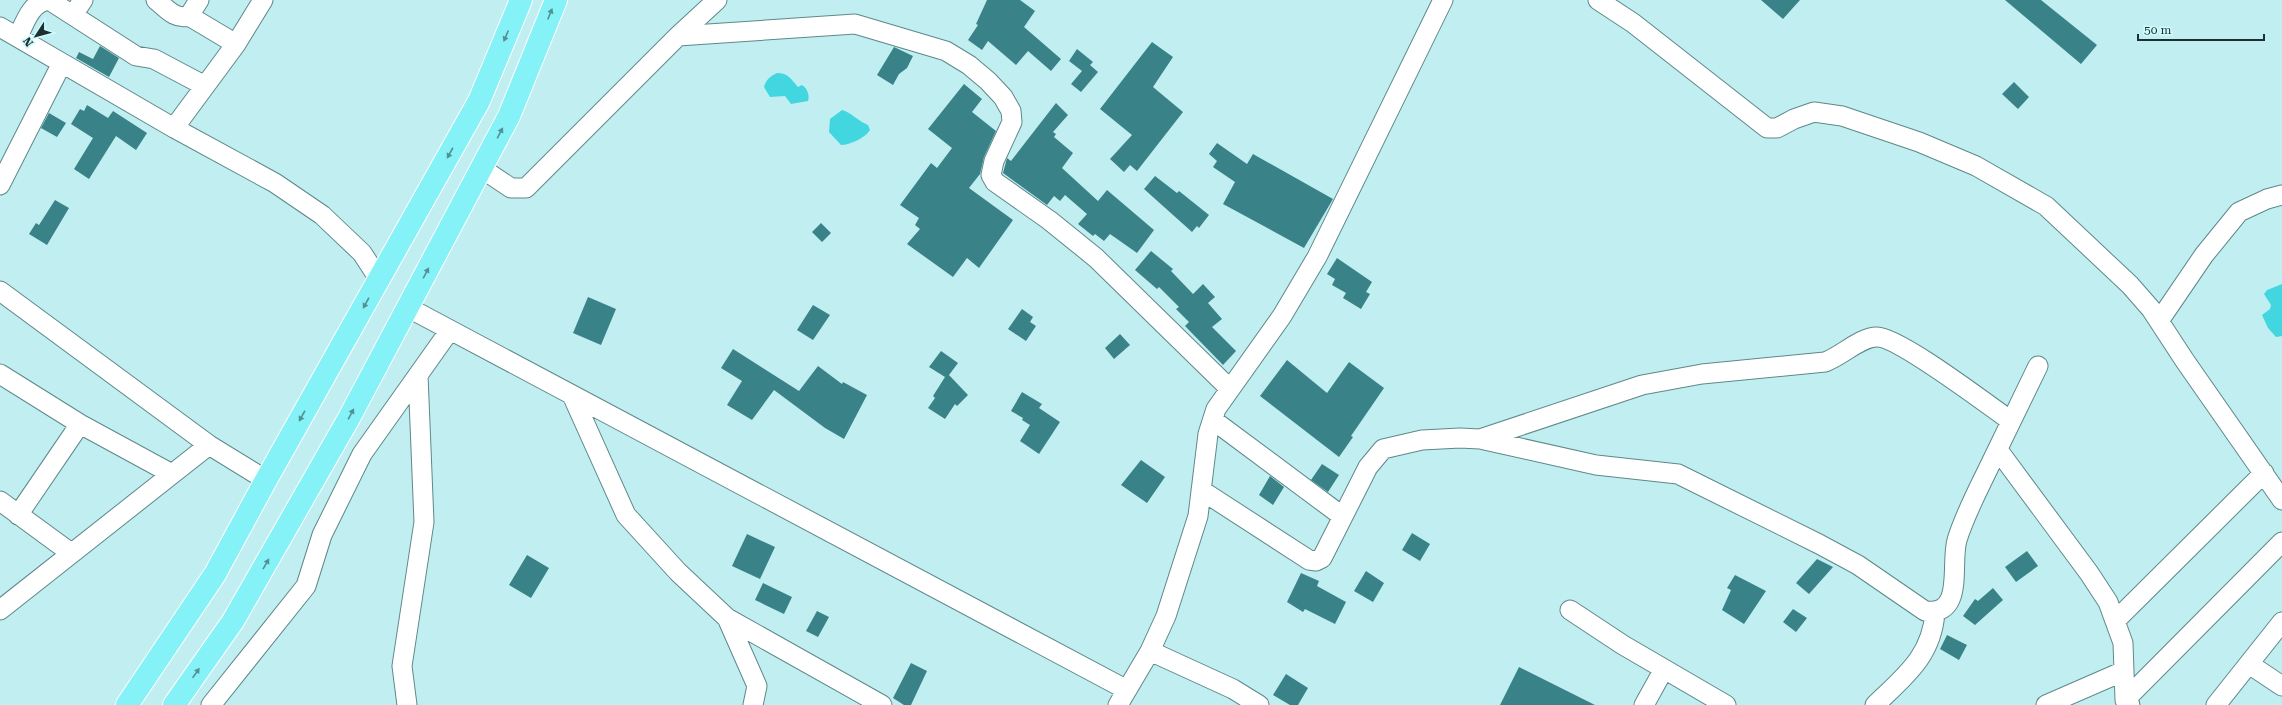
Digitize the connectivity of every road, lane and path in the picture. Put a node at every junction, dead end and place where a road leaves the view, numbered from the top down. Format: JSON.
{"nodes":[{"id":1,"x":156,"y":0,"type":"edge"},
{"id":2,"x":199,"y":0,"type":"edge"},
{"id":3,"x":263,"y":0,"type":"edge"},
{"id":4,"x":521,"y":0,"type":"edge"},
{"id":5,"x":556,"y":0,"type":"edge"},
{"id":6,"x":717,"y":0,"type":"edge"},
{"id":7,"x":1443,"y":0,"type":"edge"},
{"id":8,"x":1598,"y":0,"type":"edge"},
{"id":9,"x":78,"y":7,"type":"edge"},
{"id":10,"x":189,"y":16,"type":"junction"},
{"id":11,"x":0,"y":27,"type":"edge"},
{"id":12,"x":678,"y":36,"type":"junction"},
{"id":13,"x":18,"y":37,"type":"junction"},
{"id":14,"x":236,"y":44,"type":"junction"},
{"id":15,"x":62,"y":64,"type":"junction"},
{"id":16,"x":205,"y":86,"type":"junction"},
{"id":17,"x":174,"y":128,"type":"junction"},
{"id":18,"x":481,"y":168,"type":"junction"},
{"id":19,"x":0,"y":185,"type":"edge"},
{"id":20,"x":2282,"y":195,"type":"edge"},
{"id":21,"x":379,"y":279,"type":"junction"},
{"id":22,"x":0,"y":291,"type":"edge"},
{"id":23,"x":407,"y":307,"type":"junction"},
{"id":24,"x":2159,"y":321,"type":"junction"},
{"id":25,"x":450,"y":330,"type":"junction"},
{"id":26,"x":2038,"y":366,"type":"dead end"},
{"id":27,"x":0,"y":374,"type":"edge"},
{"id":28,"x":418,"y":375,"type":"junction"},
{"id":29,"x":1230,"y":389,"type":"junction"},
{"id":30,"x":572,"y":395,"type":"junction"},
{"id":31,"x":1213,"y":420,"type":"junction"},
{"id":32,"x":2012,"y":420,"type":"junction"},
{"id":33,"x":80,"y":424,"type":"junction"},
{"id":34,"x":1480,"y":439,"type":"junction"},
{"id":35,"x":209,"y":445,"type":"junction"},
{"id":36,"x":1998,"y":450,"type":"junction"},
{"id":37,"x":172,"y":474,"type":"junction"},
{"id":38,"x":2264,"y":474,"type":"junction"},
{"id":39,"x":266,"y":480,"type":"junction"},
{"id":40,"x":1201,"y":490,"type":"junction"},
{"id":41,"x":2282,"y":500,"type":"edge"},
{"id":42,"x":0,"y":501,"type":"edge"},
{"id":43,"x":18,"y":515,"type":"junction"},
{"id":44,"x":1342,"y":516,"type":"junction"},
{"id":45,"x":2282,"y":542,"type":"edge"},
{"id":46,"x":71,"y":553,"type":"junction"},
{"id":47,"x":3,"y":604,"type":"edge"},
{"id":48,"x":1570,"y":610,"type":"dead end"},
{"id":49,"x":1935,"y":612,"type":"junction"},
{"id":50,"x":726,"y":618,"type":"junction"},
{"id":51,"x":2115,"y":621,"type":"junction"},
{"id":52,"x":2282,"y":622,"type":"edge"},
{"id":53,"x":1150,"y":651,"type":"junction"},
{"id":54,"x":2249,"y":664,"type":"junction"},
{"id":55,"x":1664,"y":669,"type":"junction"},
{"id":56,"x":2124,"y":672,"type":"junction"},
{"id":57,"x":2282,"y":686,"type":"edge"},
{"id":58,"x":1123,"y":697,"type":"edge"},
{"id":59,"x":2069,"y":701,"type":"edge"},
{"id":60,"x":2128,"y":702,"type":"edge"},
{"id":61,"x":127,"y":705,"type":"edge"},
{"id":62,"x":174,"y":705,"type":"edge"},
{"id":63,"x":211,"y":705,"type":"edge"},
{"id":64,"x":408,"y":705,"type":"edge"},
{"id":65,"x":753,"y":705,"type":"edge"},
{"id":66,"x":882,"y":705,"type":"edge"},
{"id":67,"x":1259,"y":705,"type":"edge"},
{"id":68,"x":1644,"y":705,"type":"edge"},
{"id":69,"x":1726,"y":705,"type":"edge"},
{"id":70,"x":1875,"y":705,"type":"edge"},
{"id":71,"x":2046,"y":705,"type":"edge"},
{"id":72,"x":2216,"y":705,"type":"edge"}],
"edges":[{"from":1,"to":10,"type":"street"},
{"from":2,"to":10,"type":"street"},
{"from":3,"to":14,"type":"street"},
{"from":4,"to":21,"type":"main road","one_way":true},
{"from":18,"to":5,"type":"main road","one_way":true},
{"from":6,"to":12,"type":"street"},
{"from":7,"to":29,"type":"street"},
{"from":8,"to":24,"type":"street"},
{"from":9,"to":13,"type":"street"},
{"from":9,"to":16,"type":"street"},
{"from":10,"to":14,"type":"street"},
{"from":11,"to":13,"type":"street"},
{"from":12,"to":18,"type":"street"},
{"from":12,"to":29,"type":"street"},
{"from":13,"to":15,"type":"street"},
{"from":14,"to":16,"type":"street"},
{"from":15,"to":17,"type":"street"},
{"from":15,"to":19,"type":"street"},
{"from":16,"to":17,"type":"street"},
{"from":17,"to":21,"type":"street"},
{"from":23,"to":18,"type":"main road","one_way":true},
{"from":20,"to":24,"type":"street"},
{"from":21,"to":39,"type":"main road","one_way":true},
{"from":22,"to":35,"type":"street"},
{"from":23,"to":25,"type":"street"},
{"from":62,"to":23,"type":"main road","one_way":true},
{"from":24,"to":38,"type":"street"},
{"from":25,"to":28,"type":"street"},
{"from":25,"to":30,"type":"street"},
{"from":26,"to":32,"type":"street"},
{"from":27,"to":33,"type":"street"},
{"from":28,"to":63,"type":"street"},
{"from":28,"to":64,"type":"street"},
{"from":29,"to":31,"type":"street"},
{"from":30,"to":50,"type":"street"},
{"from":30,"to":58,"type":"street"},
{"from":31,"to":40,"type":"street"},
{"from":31,"to":44,"type":"street"},
{"from":32,"to":34,"type":"street"},
{"from":32,"to":36,"type":"street"},
{"from":33,"to":37,"type":"street"},
{"from":33,"to":43,"type":"street"},
{"from":34,"to":44,"type":"street"},
{"from":34,"to":49,"type":"street"},
{"from":35,"to":37,"type":"street"},
{"from":35,"to":39,"type":"street"},
{"from":36,"to":49,"type":"street"},
{"from":36,"to":51,"type":"street"},
{"from":37,"to":46,"type":"street"},
{"from":38,"to":41,"type":"street"},
{"from":38,"to":51,"type":"street"},
{"from":39,"to":61,"type":"main road"},
{"from":40,"to":44,"type":"street"},
{"from":40,"to":53,"type":"street"},
{"from":42,"to":43,"type":"street"},
{"from":43,"to":46,"type":"street"},
{"from":45,"to":60,"type":"street"},
{"from":46,"to":47,"type":"street"},
{"from":48,"to":55,"type":"street"},
{"from":49,"to":70,"type":"street"},
{"from":50,"to":65,"type":"street"},
{"from":50,"to":66,"type":"street"},
{"from":51,"to":56,"type":"street"},
{"from":52,"to":54,"type":"street"},
{"from":53,"to":58,"type":"street"},
{"from":53,"to":67,"type":"street"},
{"from":54,"to":57,"type":"street"},
{"from":54,"to":72,"type":"street"},
{"from":55,"to":68,"type":"street"},
{"from":55,"to":69,"type":"street"},
{"from":56,"to":59,"type":"street"},
{"from":56,"to":60,"type":"street"},
{"from":59,"to":71,"type":"street"}]}
